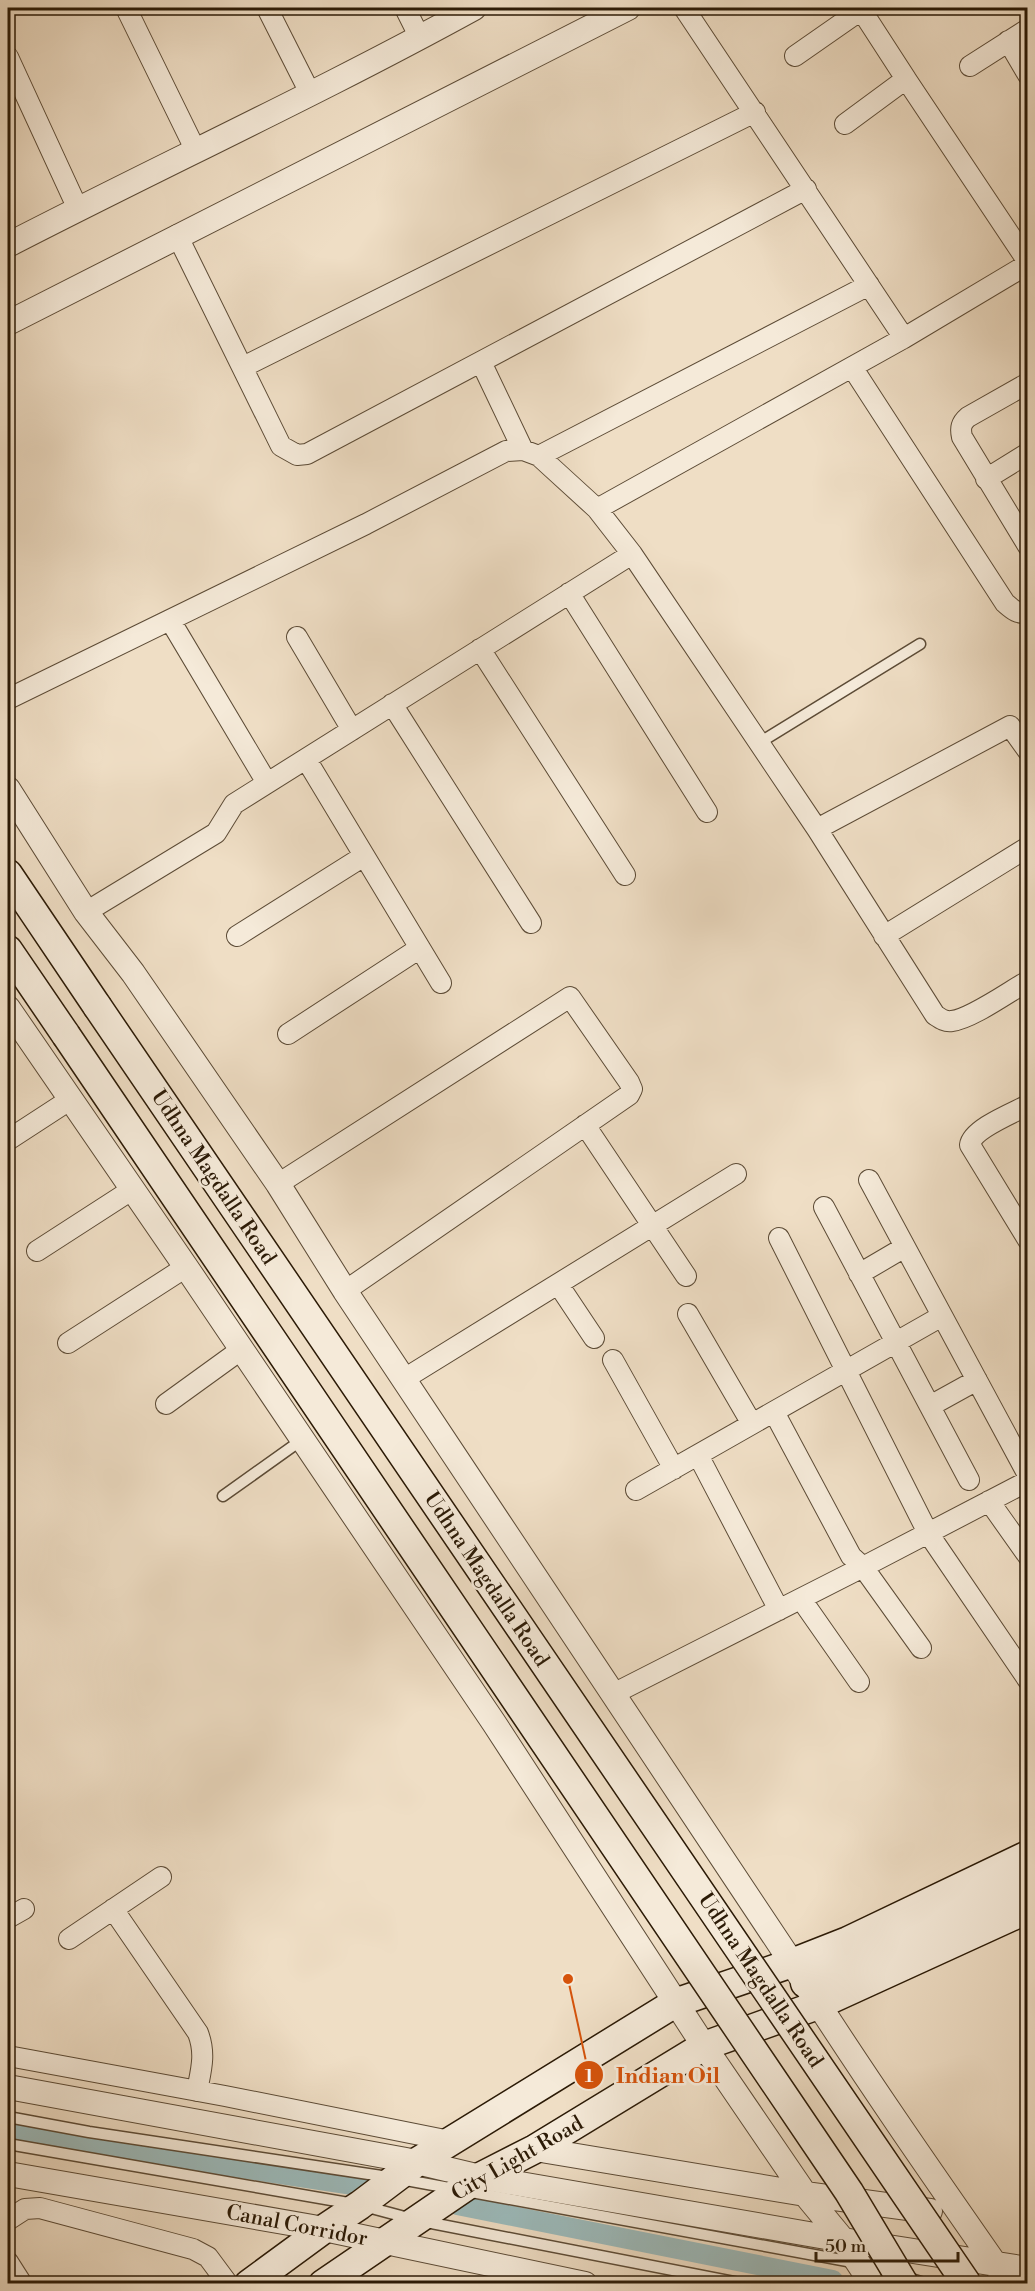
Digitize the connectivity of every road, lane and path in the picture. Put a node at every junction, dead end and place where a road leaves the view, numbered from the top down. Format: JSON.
{"nodes":[{"id":1,"x":126,"y":8,"type":"edge"},
{"id":2,"x":267,"y":8,"type":"edge"},
{"id":3,"x":405,"y":8,"type":"edge"},
{"id":4,"x":474,"y":8,"type":"edge"},
{"id":5,"x":628,"y":8,"type":"edge"},
{"id":6,"x":684,"y":8,"type":"edge"},
{"id":7,"x":860,"y":9,"type":"edge"},
{"id":8,"x":1028,"y":29,"type":"edge"},
{"id":9,"x":420,"y":38,"type":"junction"},
{"id":10,"x":1008,"y":41,"type":"junction"},
{"id":11,"x":795,"y":56,"type":"dead end"},
{"id":12,"x":8,"y":57,"type":"edge"},
{"id":13,"x":970,"y":66,"type":"dead end"},
{"id":14,"x":1028,"y":75,"type":"edge"},
{"id":15,"x":906,"y":79,"type":"junction"},
{"id":16,"x":310,"y":93,"type":"junction"},
{"id":17,"x":755,"y":112,"type":"junction"},
{"id":18,"x":845,"y":124,"type":"dead end"},
{"id":19,"x":196,"y":151,"type":"junction"},
{"id":20,"x":806,"y":189,"type":"junction"},
{"id":21,"x":78,"y":209,"type":"junction"},
{"id":22,"x":177,"y":235,"type":"junction"},
{"id":23,"x":8,"y":245,"type":"edge"},
{"id":24,"x":1028,"y":263,"type":"edge"},
{"id":25,"x":869,"y":285,"type":"junction"},
{"id":26,"x":8,"y":323,"type":"edge"},
{"id":27,"x":904,"y":338,"type":"junction"},
{"id":28,"x":481,"y":362,"type":"junction"},
{"id":29,"x":243,"y":367,"type":"junction"},
{"id":30,"x":852,"y":367,"type":"junction"},
{"id":31,"x":1028,"y":383,"type":"edge"},
{"id":32,"x":531,"y":453,"type":"junction"},
{"id":33,"x":1028,"y":453,"type":"edge"},
{"id":34,"x":986,"y":479,"type":"junction"},
{"id":35,"x":597,"y":508,"type":"junction"},
{"id":36,"x":1028,"y":546,"type":"edge"},
{"id":37,"x":632,"y":554,"type":"junction"},
{"id":38,"x":569,"y":593,"type":"junction"},
{"id":39,"x":1028,"y":612,"type":"edge"},
{"id":40,"x":170,"y":620,"type":"junction"},
{"id":41,"x":297,"y":637,"type":"dead end"},
{"id":42,"x":920,"y":644,"type":"dead end"},
{"id":43,"x":480,"y":649,"type":"junction"},
{"id":44,"x":8,"y":699,"type":"edge"},
{"id":45,"x":392,"y":705,"type":"junction"},
{"id":46,"x":352,"y":730,"type":"junction"},
{"id":47,"x":759,"y":742,"type":"junction"},
{"id":48,"x":1028,"y":751,"type":"edge"},
{"id":49,"x":306,"y":759,"type":"junction"},
{"id":50,"x":267,"y":783,"type":"junction"},
{"id":51,"x":8,"y":789,"type":"edge"},
{"id":52,"x":707,"y":812,"type":"dead end"},
{"id":53,"x":817,"y":829,"type":"junction"},
{"id":54,"x":1028,"y":847,"type":"edge"},
{"id":55,"x":364,"y":856,"type":"junction"},
{"id":56,"x":8,"y":874,"type":"edge"},
{"id":57,"x":625,"y":875,"type":"dead end"},
{"id":58,"x":86,"y":912,"type":"junction"},
{"id":59,"x":531,"y":923,"type":"dead end"},
{"id":60,"x":237,"y":936,"type":"dead end"},
{"id":61,"x":884,"y":936,"type":"junction"},
{"id":62,"x":420,"y":948,"type":"junction"},
{"id":63,"x":8,"y":950,"type":"edge"},
{"id":64,"x":1028,"y":981,"type":"edge"},
{"id":65,"x":441,"y":983,"type":"dead end"},
{"id":66,"x":8,"y":1008,"type":"edge"},
{"id":67,"x":288,"y":1034,"type":"dead end"},
{"id":68,"x":71,"y":1099,"type":"junction"},
{"id":69,"x":1028,"y":1105,"type":"edge"},
{"id":70,"x":585,"y":1125,"type":"junction"},
{"id":71,"x":8,"y":1140,"type":"edge"},
{"id":72,"x":736,"y":1174,"type":"dead end"},
{"id":73,"x":869,"y":1180,"type":"dead end"},
{"id":74,"x":278,"y":1184,"type":"junction"},
{"id":75,"x":133,"y":1189,"type":"junction"},
{"id":76,"x":824,"y":1207,"type":"dead end"},
{"id":77,"x":1020,"y":1211,"type":"edge"},
{"id":78,"x":652,"y":1226,"type":"junction"},
{"id":79,"x":779,"y":1238,"type":"dead end"},
{"id":80,"x":1028,"y":1240,"type":"edge"},
{"id":81,"x":905,"y":1247,"type":"junction"},
{"id":82,"x":38,"y":1251,"type":"dead end"},
{"id":83,"x":186,"y":1267,"type":"junction"},
{"id":84,"x":859,"y":1274,"type":"junction"},
{"id":85,"x":686,"y":1276,"type":"dead end"},
{"id":86,"x":558,"y":1284,"type":"junction"},
{"id":87,"x":345,"y":1291,"type":"junction"},
{"id":88,"x":688,"y":1314,"type":"dead end"},
{"id":89,"x":942,"y":1316,"type":"junction"},
{"id":90,"x":594,"y":1338,"type":"dead end"},
{"id":91,"x":68,"y":1342,"type":"dead end"},
{"id":92,"x":896,"y":1342,"type":"junction"},
{"id":93,"x":242,"y":1349,"type":"junction"},
{"id":94,"x":613,"y":1360,"type":"dead end"},
{"id":95,"x":846,"y":1371,"type":"junction"},
{"id":96,"x":404,"y":1379,"type":"junction"},
{"id":97,"x":977,"y":1380,"type":"junction"},
{"id":98,"x":166,"y":1404,"type":"dead end"},
{"id":99,"x":930,"y":1406,"type":"junction"},
{"id":100,"x":774,"y":1412,"type":"junction"},
{"id":101,"x":752,"y":1424,"type":"junction"},
{"id":102,"x":303,"y":1439,"type":"junction"},
{"id":103,"x":698,"y":1455,"type":"junction"},
{"id":104,"x":674,"y":1469,"type":"junction"},
{"id":105,"x":1028,"y":1475,"type":"edge"},
{"id":106,"x":969,"y":1480,"type":"dead end"},
{"id":107,"x":1028,"y":1481,"type":"edge"},
{"id":108,"x":636,"y":1490,"type":"dead end"},
{"id":109,"x":222,"y":1496,"type":"dead end"},
{"id":110,"x":989,"y":1502,"type":"junction"},
{"id":111,"x":928,"y":1533,"type":"junction"},
{"id":112,"x":1028,"y":1556,"type":"edge"},
{"id":113,"x":863,"y":1567,"type":"junction"},
{"id":114,"x":801,"y":1599,"type":"junction"},
{"id":115,"x":779,"y":1610,"type":"junction"},
{"id":116,"x":921,"y":1648,"type":"dead end"},
{"id":117,"x":1028,"y":1680,"type":"edge"},
{"id":118,"x":859,"y":1682,"type":"dead end"},
{"id":119,"x":613,"y":1694,"type":"junction"},
{"id":120,"x":1028,"y":1855,"type":"edge"},
{"id":121,"x":1028,"y":1866,"type":"edge"},
{"id":122,"x":161,"y":1878,"type":"dead end"},
{"id":123,"x":1028,"y":1885,"type":"edge"},
{"id":124,"x":113,"y":1909,"type":"junction"},
{"id":125,"x":1028,"y":1909,"type":"edge"},
{"id":126,"x":920,"y":1929,"type":"junction"},
{"id":127,"x":69,"y":1939,"type":"dead end"},
{"id":128,"x":805,"y":1983,"type":"junction"},
{"id":129,"x":675,"y":2002,"type":"junction"},
{"id":130,"x":704,"y":2046,"type":"junction"},
{"id":131,"x":8,"y":2056,"type":"edge"},
{"id":132,"x":8,"y":2087,"type":"edge"},
{"id":133,"x":197,"y":2091,"type":"junction"},
{"id":134,"x":8,"y":2117,"type":"edge"},
{"id":135,"x":450,"y":2141,"type":"junction"},
{"id":136,"x":8,"y":2144,"type":"edge"},
{"id":137,"x":535,"y":2149,"type":"junction"},
{"id":138,"x":406,"y":2170,"type":"junction"},
{"id":139,"x":8,"y":2174,"type":"edge"},
{"id":140,"x":470,"y":2183,"type":"junction"},
{"id":141,"x":805,"y":2194,"type":"junction"},
{"id":142,"x":360,"y":2205,"type":"junction"},
{"id":143,"x":960,"y":2216,"type":"junction"},
{"id":144,"x":8,"y":2220,"type":"edge"},
{"id":145,"x":416,"y":2220,"type":"junction"},
{"id":146,"x":324,"y":2229,"type":"junction"},
{"id":147,"x":843,"y":2240,"type":"junction"},
{"id":148,"x":384,"y":2242,"type":"junction"},
{"id":149,"x":8,"y":2262,"type":"edge"},
{"id":150,"x":858,"y":2263,"type":"junction"},
{"id":151,"x":995,"y":2264,"type":"junction"},
{"id":152,"x":1028,"y":2269,"type":"edge"},
{"id":153,"x":511,"y":2276,"type":"edge"},
{"id":154,"x":22,"y":2283,"type":"edge"},
{"id":155,"x":228,"y":2283,"type":"edge"},
{"id":156,"x":249,"y":2283,"type":"edge"},
{"id":157,"x":324,"y":2283,"type":"edge"},
{"id":158,"x":585,"y":2283,"type":"edge"},
{"id":159,"x":744,"y":2283,"type":"edge"},
{"id":160,"x":872,"y":2283,"type":"edge"},
{"id":161,"x":904,"y":2283,"type":"edge"},
{"id":162,"x":927,"y":2283,"type":"edge"},
{"id":163,"x":967,"y":2283,"type":"edge"},
{"id":164,"x":1009,"y":2283,"type":"edge"}],
"edges":[{"from":1,"to":19,"type":"street"},
{"from":2,"to":16,"type":"street"},
{"from":3,"to":9,"type":"street"},
{"from":4,"to":9,"type":"street"},
{"from":5,"to":22,"type":"street"},
{"from":6,"to":17,"type":"street"},
{"from":7,"to":11,"type":"street"},
{"from":7,"to":15,"type":"street"},
{"from":8,"to":10,"type":"street"},
{"from":9,"to":16,"type":"street"},
{"from":10,"to":13,"type":"street"},
{"from":10,"to":14,"type":"street"},
{"from":12,"to":21,"type":"street"},
{"from":15,"to":18,"type":"street"},
{"from":15,"to":24,"type":"street"},
{"from":16,"to":19,"type":"street"},
{"from":17,"to":20,"type":"street"},
{"from":17,"to":29,"type":"street"},
{"from":19,"to":21,"type":"street"},
{"from":20,"to":25,"type":"street"},
{"from":20,"to":28,"type":"street"},
{"from":21,"to":23,"type":"street"},
{"from":22,"to":26,"type":"street"},
{"from":22,"to":29,"type":"street"},
{"from":24,"to":27,"type":"street"},
{"from":25,"to":27,"type":"street"},
{"from":25,"to":32,"type":"street"},
{"from":27,"to":30,"type":"street"},
{"from":28,"to":29,"type":"street"},
{"from":28,"to":32,"type":"street"},
{"from":30,"to":35,"type":"street"},
{"from":30,"to":39,"type":"street"},
{"from":31,"to":34,"type":"street"},
{"from":32,"to":35,"type":"street"},
{"from":32,"to":40,"type":"street"},
{"from":33,"to":34,"type":"street"},
{"from":34,"to":36,"type":"street"},
{"from":35,"to":37,"type":"street"},
{"from":37,"to":38,"type":"street"},
{"from":37,"to":47,"type":"street"},
{"from":38,"to":43,"type":"street"},
{"from":38,"to":52,"type":"street"},
{"from":40,"to":44,"type":"street"},
{"from":40,"to":50,"type":"street"},
{"from":41,"to":46,"type":"street"},
{"from":42,"to":47,"type":"lane"},
{"from":43,"to":45,"type":"street"},
{"from":43,"to":57,"type":"street"},
{"from":45,"to":46,"type":"street"},
{"from":45,"to":59,"type":"street"},
{"from":46,"to":49,"type":"street"},
{"from":47,"to":53,"type":"street"},
{"from":48,"to":53,"type":"street"},
{"from":49,"to":50,"type":"street"},
{"from":49,"to":55,"type":"street"},
{"from":50,"to":58,"type":"street"},
{"from":51,"to":58,"type":"street"},
{"from":53,"to":61,"type":"street"},
{"from":54,"to":61,"type":"street"},
{"from":55,"to":60,"type":"street"},
{"from":55,"to":62,"type":"street"},
{"from":56,"to":163,"type":"main road","name":"Udhna Magdalla Road","bridge":true},
{"from":58,"to":74,"type":"street"},
{"from":61,"to":64,"type":"street"},
{"from":62,"to":65,"type":"street"},
{"from":62,"to":67,"type":"street"},
{"from":63,"to":161,"type":"main road","name":"Udhna Magdalla Road","bridge":true},
{"from":66,"to":68,"type":"street"},
{"from":68,"to":71,"type":"street"},
{"from":68,"to":75,"type":"street"},
{"from":69,"to":77,"type":"street"},
{"from":70,"to":74,"type":"street"},
{"from":70,"to":78,"type":"street"},
{"from":70,"to":87,"type":"street"},
{"from":72,"to":78,"type":"street"},
{"from":73,"to":81,"type":"street"},
{"from":74,"to":87,"type":"street"},
{"from":75,"to":82,"type":"street"},
{"from":75,"to":83,"type":"street"},
{"from":76,"to":84,"type":"street"},
{"from":77,"to":80,"type":"street"},
{"from":78,"to":85,"type":"street"},
{"from":78,"to":86,"type":"street"},
{"from":79,"to":95,"type":"street"},
{"from":81,"to":84,"type":"street"},
{"from":81,"to":89,"type":"street"},
{"from":83,"to":91,"type":"street"},
{"from":83,"to":93,"type":"street"},
{"from":84,"to":92,"type":"street"},
{"from":86,"to":90,"type":"street"},
{"from":86,"to":96,"type":"street"},
{"from":87,"to":96,"type":"street"},
{"from":88,"to":101,"type":"street"},
{"from":89,"to":92,"type":"street"},
{"from":89,"to":97,"type":"street"},
{"from":92,"to":95,"type":"street"},
{"from":92,"to":99,"type":"street"},
{"from":93,"to":98,"type":"street"},
{"from":93,"to":102,"type":"street"},
{"from":94,"to":104,"type":"street"},
{"from":95,"to":100,"type":"street"},
{"from":95,"to":111,"type":"street"},
{"from":96,"to":119,"type":"street"},
{"from":97,"to":99,"type":"street"},
{"from":97,"to":105,"type":"street"},
{"from":99,"to":106,"type":"street"},
{"from":100,"to":101,"type":"street"},
{"from":100,"to":113,"type":"street"},
{"from":101,"to":103,"type":"street"},
{"from":102,"to":109,"type":"lane"},
{"from":102,"to":129,"type":"street"},
{"from":103,"to":104,"type":"street"},
{"from":103,"to":115,"type":"street"},
{"from":104,"to":108,"type":"street"},
{"from":107,"to":110,"type":"street"},
{"from":110,"to":111,"type":"street"},
{"from":110,"to":112,"type":"street"},
{"from":111,"to":113,"type":"street"},
{"from":111,"to":117,"type":"street"},
{"from":113,"to":114,"type":"street"},
{"from":113,"to":116,"type":"street"},
{"from":114,"to":115,"type":"street"},
{"from":114,"to":118,"type":"street"},
{"from":115,"to":119,"type":"street"},
{"from":119,"to":128,"type":"street"},
{"from":120,"to":128,"type":"main road"},
{"from":121,"to":126,"type":"main road"},
{"from":122,"to":124,"type":"street"},
{"from":123,"to":126,"type":"main road"},
{"from":124,"to":127,"type":"street"},
{"from":124,"to":133,"type":"street"},
{"from":125,"to":128,"type":"main road"},
{"from":126,"to":128,"type":"main road"},
{"from":128,"to":129,"type":"main road"},
{"from":128,"to":130,"type":"main road","name":"City Light Road"},
{"from":128,"to":143,"type":"street"},
{"from":129,"to":130,"type":"street"},
{"from":129,"to":135,"type":"main road"},
{"from":130,"to":137,"type":"main road","name":"City Light Road"},
{"from":130,"to":141,"type":"street"},
{"from":131,"to":133,"type":"street"},
{"from":132,"to":138,"type":"street"},
{"from":133,"to":135,"type":"street"},
{"from":134,"to":138,"type":"lane"},
{"from":135,"to":138,"type":"main road"},
{"from":136,"to":142,"type":"lane"},
{"from":137,"to":140,"type":"main road","name":"City Light Road"},
{"from":137,"to":141,"type":"street"},
{"from":138,"to":140,"type":"street"},
{"from":138,"to":142,"type":"main road"},
{"from":139,"to":146,"type":"street","name":"Canal Corridor"},
{"from":140,"to":145,"type":"main road","name":"City Light Road"},
{"from":140,"to":147,"type":"street"},
{"from":140,"to":150,"type":"lane"},
{"from":141,"to":143,"type":"street"},
{"from":141,"to":147,"type":"street"},
{"from":142,"to":145,"type":"lane"},
{"from":142,"to":146,"type":"main road"},
{"from":143,"to":151,"type":"street"},
{"from":144,"to":155,"type":"street"},
{"from":145,"to":148,"type":"main road","name":"City Light Road"},
{"from":145,"to":159,"type":"lane"},
{"from":146,"to":148,"type":"street","name":"Canal Corridor"},
{"from":146,"to":156,"type":"main road"},
{"from":147,"to":150,"type":"street"},
{"from":147,"to":151,"type":"street"},
{"from":148,"to":153,"type":"street","name":"Canal Corridor"},
{"from":148,"to":157,"type":"main road","name":"City Light Road"},
{"from":149,"to":154,"type":"street"},
{"from":150,"to":160,"type":"street"},
{"from":150,"to":162,"type":"lane"},
{"from":151,"to":152,"type":"street"},
{"from":151,"to":164,"type":"street"},
{"from":153,"to":158,"type":"street","name":"Canal Corridor"}]}
